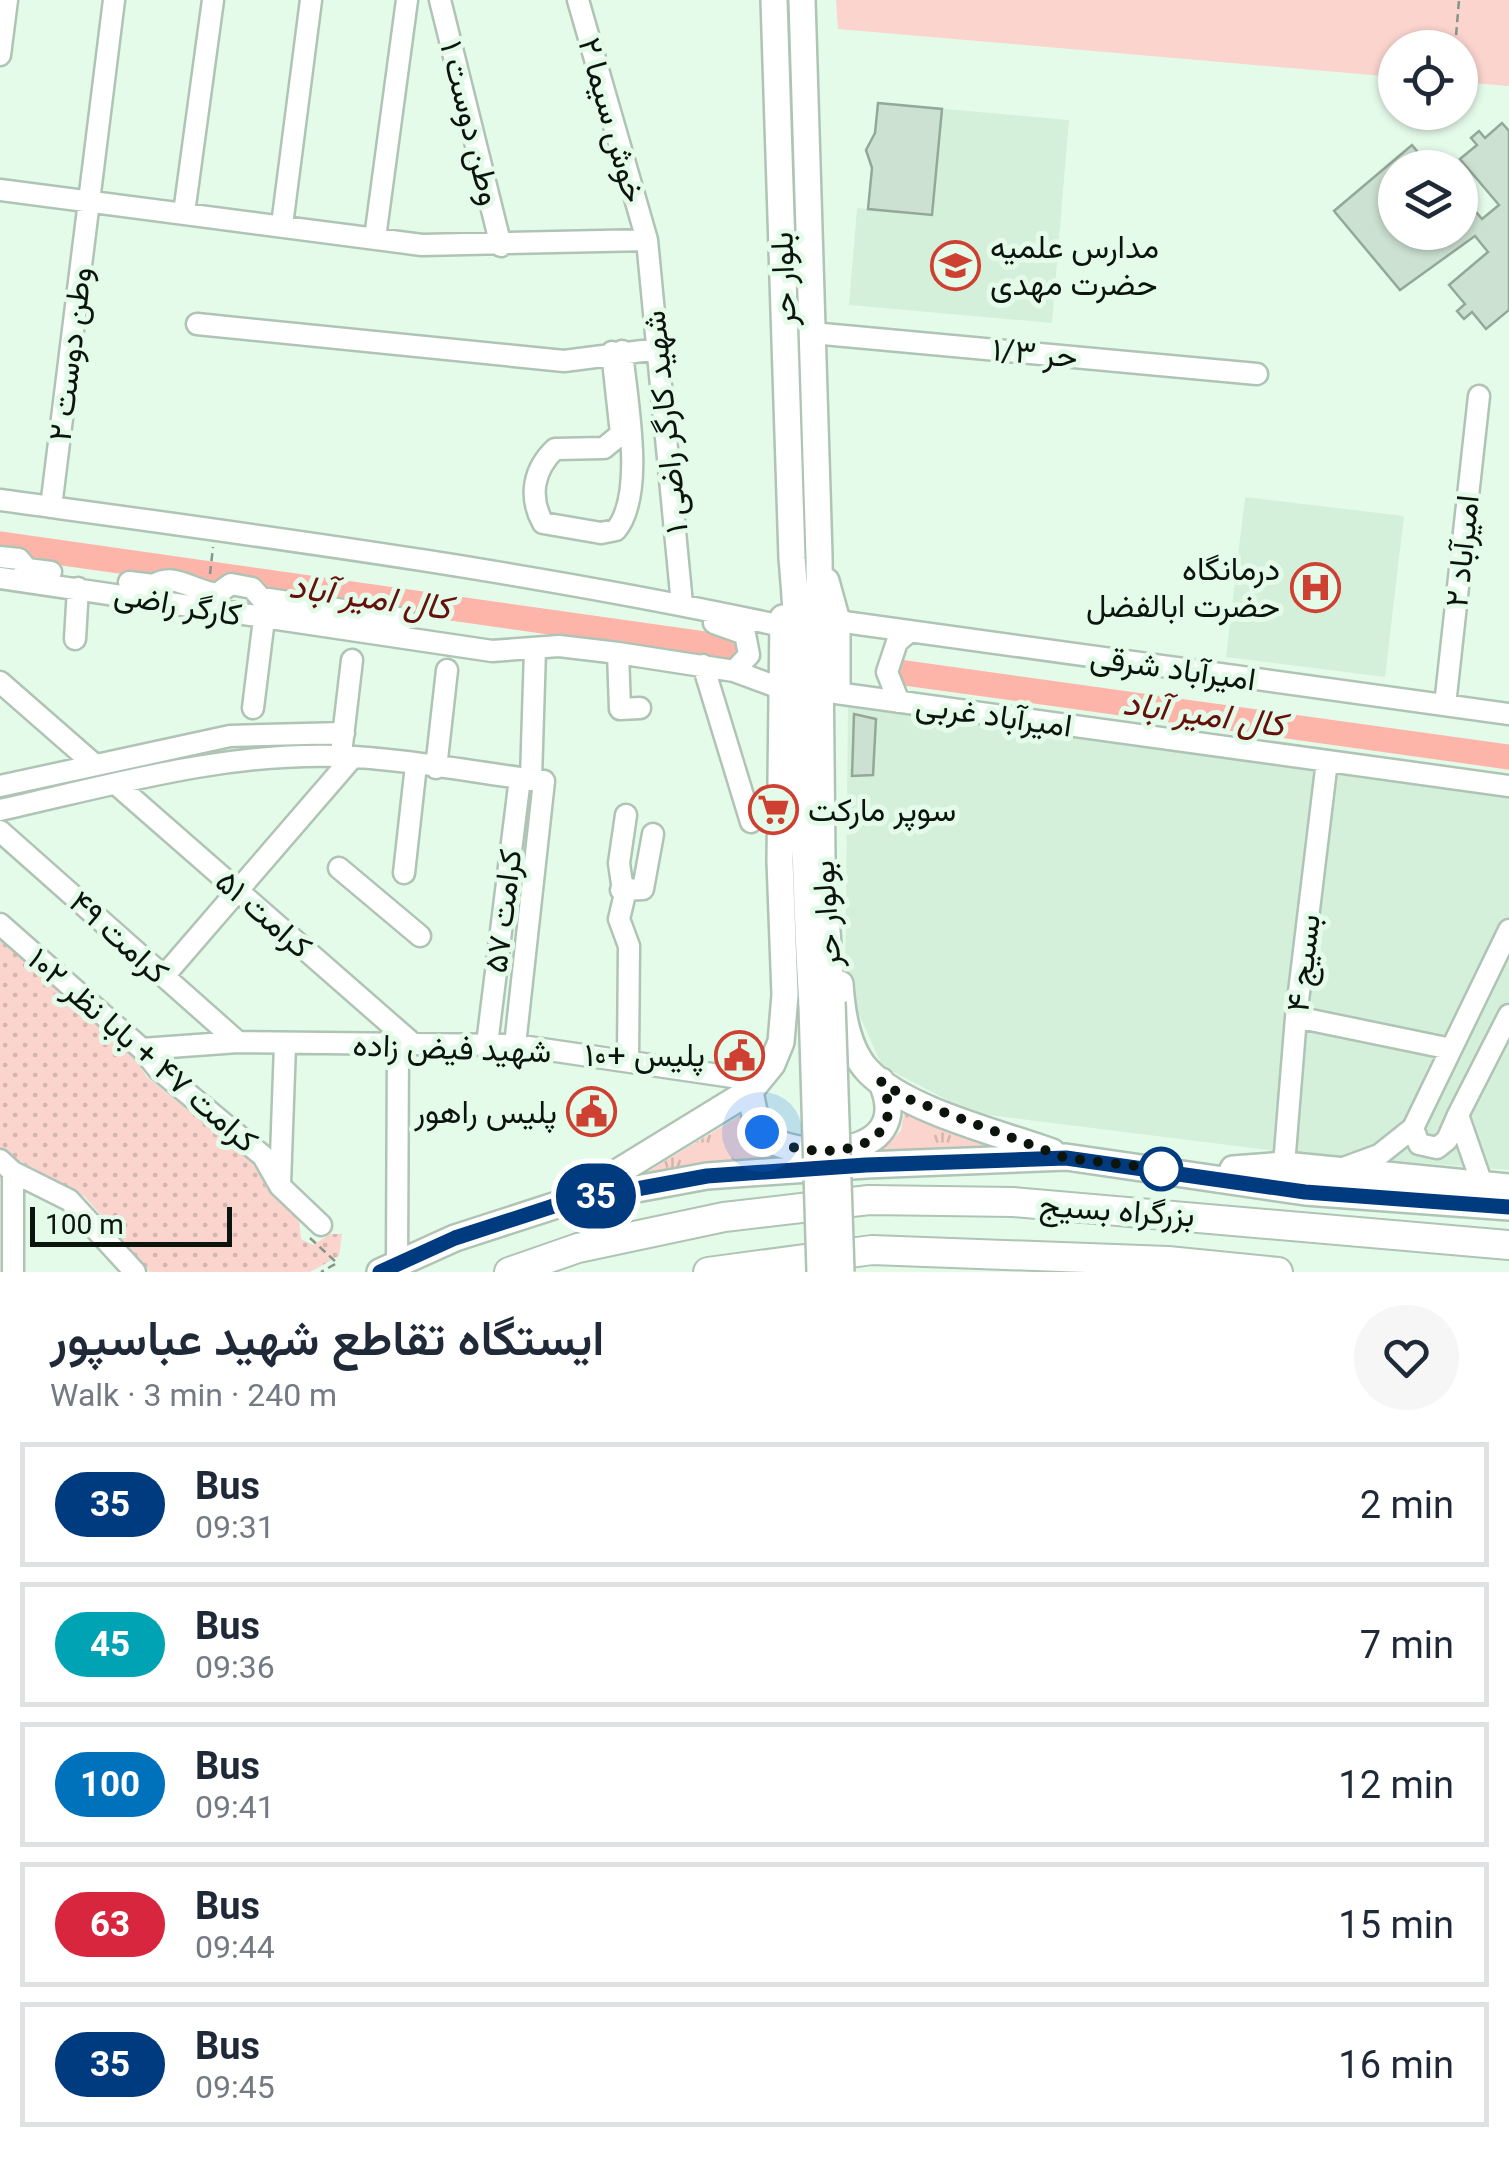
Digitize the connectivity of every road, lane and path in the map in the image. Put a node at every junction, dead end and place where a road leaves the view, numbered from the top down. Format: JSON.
{"nodes":[{"id":1,"x":7,"y":0,"type":"edge"},
{"id":2,"x":114,"y":0,"type":"edge"},
{"id":3,"x":213,"y":0,"type":"edge"},
{"id":4,"x":312,"y":0,"type":"edge"},
{"id":5,"x":407,"y":0,"type":"edge"},
{"id":6,"x":440,"y":0,"type":"edge"},
{"id":7,"x":578,"y":0,"type":"edge"},
{"id":8,"x":774,"y":0,"type":"edge"},
{"id":9,"x":802,"y":0,"type":"edge"},
{"id":10,"x":1458,"y":0,"type":"edge"},
{"id":11,"x":1456,"y":30,"type":"edge"},
{"id":12,"x":0,"y":55,"type":"edge"},
{"id":13,"x":0,"y":190,"type":"edge"},
{"id":14,"x":88,"y":201,"type":"junction"},
{"id":15,"x":184,"y":213,"type":"junction"},
{"id":16,"x":282,"y":225,"type":"junction"},
{"id":17,"x":375,"y":238,"type":"junction"},
{"id":18,"x":647,"y":240,"type":"junction"},
{"id":19,"x":501,"y":246,"type":"junction"},
{"id":20,"x":197,"y":324,"type":"dead end"},
{"id":21,"x":812,"y":332,"type":"junction"},
{"id":22,"x":658,"y":349,"type":"junction"},
{"id":23,"x":617,"y":352,"type":"junction"},
{"id":24,"x":1257,"y":374,"type":"dead end"},
{"id":25,"x":1479,"y":396,"type":"dead end"},
{"id":26,"x":0,"y":500,"type":"edge"},
{"id":27,"x":51,"y":507,"type":"junction"},
{"id":28,"x":213,"y":542,"type":"dead end"},
{"id":29,"x":819,"y":556,"type":"junction"},
{"id":30,"x":0,"y":557,"type":"edge"},
{"id":31,"x":792,"y":558,"type":"junction"},
{"id":32,"x":0,"y":578,"type":"edge"},
{"id":33,"x":208,"y":583,"type":"dead end"},
{"id":34,"x":588,"y":587,"type":"junction"},
{"id":35,"x":78,"y":588,"type":"junction"},
{"id":36,"x":682,"y":604,"type":"junction"},
{"id":37,"x":264,"y":619,"type":"junction"},
{"id":38,"x":405,"y":619,"type":"dead end"},
{"id":39,"x":837,"y":622,"type":"junction"},
{"id":40,"x":782,"y":626,"type":"junction"},
{"id":41,"x":910,"y":632,"type":"junction"},
{"id":42,"x":76,"y":640,"type":"dead end"},
{"id":43,"x":535,"y":650,"type":"junction"},
{"id":44,"x":618,"y":654,"type":"junction"},
{"id":45,"x":352,"y":660,"type":"dead end"},
{"id":46,"x":703,"y":665,"type":"junction"},
{"id":47,"x":447,"y":670,"type":"dead end"},
{"id":48,"x":734,"y":671,"type":"junction"},
{"id":49,"x":0,"y":682,"type":"edge"},
{"id":50,"x":780,"y":688,"type":"junction"},
{"id":51,"x":836,"y":693,"type":"junction"},
{"id":52,"x":899,"y":702,"type":"junction"},
{"id":53,"x":1445,"y":705,"type":"junction"},
{"id":54,"x":253,"y":708,"type":"dead end"},
{"id":55,"x":640,"y":708,"type":"dead end"},
{"id":56,"x":1509,"y":714,"type":"edge"},
{"id":57,"x":344,"y":733,"type":"junction"},
{"id":58,"x":346,"y":757,"type":"junction"},
{"id":59,"x":1328,"y":761,"type":"junction"},
{"id":60,"x":95,"y":765,"type":"junction"},
{"id":61,"x":426,"y":766,"type":"junction"},
{"id":62,"x":532,"y":779,"type":"junction"},
{"id":63,"x":116,"y":784,"type":"junction"},
{"id":64,"x":0,"y":786,"type":"edge"},
{"id":65,"x":1509,"y":786,"type":"edge"},
{"id":66,"x":0,"y":810,"type":"edge"},
{"id":67,"x":626,"y":815,"type":"dead end"},
{"id":68,"x":750,"y":822,"type":"dead end"},
{"id":69,"x":0,"y":831,"type":"edge"},
{"id":70,"x":652,"y":834,"type":"dead end"},
{"id":71,"x":339,"y":868,"type":"dead end"},
{"id":72,"x":404,"y":872,"type":"dead end"},
{"id":73,"x":238,"y":890,"type":"junction"},
{"id":74,"x":621,"y":890,"type":"junction"},
{"id":75,"x":0,"y":924,"type":"edge"},
{"id":76,"x":1509,"y":930,"type":"edge"},
{"id":77,"x":420,"y":936,"type":"dead end"},
{"id":78,"x":164,"y":976,"type":"junction"},
{"id":79,"x":822,"y":1004,"type":"junction"},
{"id":80,"x":1509,"y":1015,"type":"edge"},
{"id":81,"x":1296,"y":1017,"type":"junction"},
{"id":82,"x":238,"y":1042,"type":"junction"},
{"id":83,"x":405,"y":1043,"type":"junction"},
{"id":84,"x":487,"y":1044,"type":"junction"},
{"id":85,"x":285,"y":1045,"type":"junction"},
{"id":86,"x":515,"y":1045,"type":"junction"},
{"id":87,"x":142,"y":1049,"type":"junction"},
{"id":88,"x":1451,"y":1049,"type":"junction"},
{"id":89,"x":628,"y":1058,"type":"junction"},
{"id":90,"x":881,"y":1081,"type":"junction"},
{"id":91,"x":755,"y":1086,"type":"junction"},
{"id":92,"x":1458,"y":1115,"type":"junction"},
{"id":93,"x":1413,"y":1128,"type":"junction"},
{"id":94,"x":1066,"y":1158,"type":"junction"},
{"id":95,"x":1284,"y":1165,"type":"junction"},
{"id":96,"x":6,"y":1166,"type":"edge"},
{"id":97,"x":1337,"y":1170,"type":"junction"},
{"id":98,"x":1193,"y":1173,"type":"junction"},
{"id":99,"x":1482,"y":1184,"type":"junction"},
{"id":100,"x":280,"y":1186,"type":"junction"},
{"id":101,"x":1509,"y":1187,"type":"edge"},
{"id":102,"x":566,"y":1202,"type":"junction"},
{"id":103,"x":1509,"y":1207,"type":"edge"},
{"id":104,"x":321,"y":1225,"type":"joint"},
{"id":105,"x":115,"y":1246,"type":"junction"},
{"id":106,"x":1509,"y":1246,"type":"edge"},
{"id":107,"x":720,"y":1269,"type":"edge"},
{"id":108,"x":387,"y":1270,"type":"edge"},
{"id":109,"x":13,"y":1272,"type":"edge"},
{"id":110,"x":114,"y":1272,"type":"edge"},
{"id":111,"x":135,"y":1272,"type":"edge"},
{"id":112,"x":320,"y":1272,"type":"edge"},
{"id":113,"x":509,"y":1272,"type":"edge"},
{"id":114,"x":820,"y":1272,"type":"edge"},
{"id":115,"x":841,"y":1272,"type":"edge"},
{"id":116,"x":1278,"y":1272,"type":"edge"}],
"edges":[{"from":1,"to":12,"type":"street"},
{"from":2,"to":14,"type":"street","name":"وطن دوست ۲"},
{"from":3,"to":15,"type":"street"},
{"from":4,"to":16,"type":"street"},
{"from":5,"to":17,"type":"street"},
{"from":6,"to":19,"type":"street","name":"وطن دوست ۱"},
{"from":7,"to":18,"type":"street","name":"خوش سیما ۲"},
{"from":8,"to":31,"type":"main road","name":"بلوار حر"},
{"from":9,"to":21,"type":"main road","name":"بلوار حر"},
{"from":10,"to":11,"type":"path"},
{"from":13,"to":14,"type":"street"},
{"from":14,"to":15,"type":"street"},
{"from":14,"to":27,"type":"street","name":"وطن دوست ۲"},
{"from":15,"to":16,"type":"street"},
{"from":16,"to":17,"type":"street"},
{"from":17,"to":19,"type":"street"},
{"from":18,"to":19,"type":"street"},
{"from":18,"to":22,"type":"street","name":"شهید کارگر راضی ۱"},
{"from":20,"to":23,"type":"street"},
{"from":21,"to":24,"type":"street","name":"حر ۱/۳"},
{"from":21,"to":29,"type":"main road","name":"بلوار حر"},
{"from":22,"to":23,"type":"street"},
{"from":22,"to":36,"type":"street","name":"شهید کارگر راضی ۱"},
{"from":23,"to":23,"type":"street"},
{"from":25,"to":53,"type":"street","name":"امیرآباد ۲"},
{"from":26,"to":27,"type":"street"},
{"from":27,"to":34,"type":"street"},
{"from":28,"to":33,"type":"path"},
{"from":29,"to":39,"type":"main road"},
{"from":29,"to":79,"type":"main road","name":"بولوار حر"},
{"from":30,"to":38,"type":"street"},
{"from":31,"to":40,"type":"main road"},
{"from":31,"to":79,"type":"main road","name":"بولوار حر"},
{"from":32,"to":35,"type":"street","name":"کارگر راضی"},
{"from":34,"to":36,"type":"street"},
{"from":34,"to":48,"type":"street"},
{"from":35,"to":37,"type":"street","name":"کارگر راضی"},
{"from":35,"to":42,"type":"street"},
{"from":36,"to":40,"type":"street"},
{"from":37,"to":43,"type":"street","name":"کارگر راضی"},
{"from":37,"to":54,"type":"street"},
{"from":39,"to":41,"type":"street","name":"امیرآباد شرقی"},
{"from":39,"to":51,"type":"main road"},
{"from":40,"to":50,"type":"main road"},
{"from":41,"to":52,"type":"street"},
{"from":41,"to":53,"type":"street","name":"امیرآباد شرقی"},
{"from":43,"to":44,"type":"street","name":"کارگر راضی"},
{"from":43,"to":62,"type":"street"},
{"from":44,"to":46,"type":"street","name":"کارگر راضی"},
{"from":44,"to":55,"type":"street"},
{"from":45,"to":57,"type":"street"},
{"from":46,"to":48,"type":"street","name":"کارگر راضی"},
{"from":46,"to":68,"type":"street"},
{"from":47,"to":61,"type":"street"},
{"from":48,"to":50,"type":"street","name":"کارگر راضی"},
{"from":49,"to":60,"type":"street"},
{"from":50,"to":91,"type":"main road"},
{"from":51,"to":52,"type":"street","name":"امیرآباد غربی"},
{"from":51,"to":90,"type":"main road"},
{"from":52,"to":59,"type":"street","name":"امیرآباد غربی"},
{"from":53,"to":56,"type":"street","name":"امیرآباد شرقی"},
{"from":57,"to":58,"type":"street"},
{"from":57,"to":60,"type":"street"},
{"from":58,"to":61,"type":"street"},
{"from":58,"to":63,"type":"street"},
{"from":58,"to":73,"type":"street"},
{"from":59,"to":65,"type":"street","name":"امیرآباد غربی"},
{"from":59,"to":81,"type":"street","name":"بسیج ۴"},
{"from":60,"to":64,"type":"street"},
{"from":61,"to":62,"type":"street"},
{"from":61,"to":72,"type":"street"},
{"from":62,"to":84,"type":"street","name":"کرامت ۵۷"},
{"from":62,"to":86,"type":"street"},
{"from":63,"to":66,"type":"street"},
{"from":63,"to":73,"type":"street","name":"کرامت ۵۱"},
{"from":67,"to":74,"type":"street"},
{"from":69,"to":78,"type":"street","name":"کرامت ۴۹"},
{"from":70,"to":74,"type":"street"},
{"from":71,"to":77,"type":"street"},
{"from":73,"to":78,"type":"street"},
{"from":73,"to":83,"type":"street","name":"کرامت ۵۱"},
{"from":74,"to":89,"type":"street"},
{"from":75,"to":87,"type":"street","name":"کرامت ۴۷ + بابا نظر ۱۰۲"},
{"from":76,"to":88,"type":"street"},
{"from":78,"to":82,"type":"street","name":"کرامت ۴۹"},
{"from":79,"to":114,"type":"main road","name":"بولوار حر","bridge":true},
{"from":79,"to":115,"type":"main road","name":"بولوار حر","bridge":true},
{"from":80,"to":92,"type":"street"},
{"from":81,"to":88,"type":"street"},
{"from":81,"to":95,"type":"street","name":"بسیج ۴"},
{"from":82,"to":85,"type":"street","name":"شهید فیض زاده"},
{"from":82,"to":87,"type":"street","name":"شهید فیض زاده"},
{"from":83,"to":84,"type":"street","name":"شهید فیض زاده"},
{"from":83,"to":85,"type":"street","name":"شهید فیض زاده"},
{"from":83,"to":108,"type":"street"},
{"from":84,"to":86,"type":"street","name":"شهید فیض زاده"},
{"from":85,"to":100,"type":"street"},
{"from":86,"to":89,"type":"street","name":"شهید فیض زاده"},
{"from":87,"to":100,"type":"street","name":"کرامت ۴۷ + بابا نظر ۱۰۲"},
{"from":88,"to":93,"type":"street"},
{"from":89,"to":91,"type":"street","name":"شهید فیض زاده"},
{"from":90,"to":91,"type":"main road"},
{"from":90,"to":94,"type":"main road"},
{"from":91,"to":102,"type":"main road"},
{"from":92,"to":93,"type":"street"},
{"from":92,"to":99,"type":"street"},
{"from":93,"to":97,"type":"street"},
{"from":94,"to":98,"type":"main road"},
{"from":94,"to":102,"type":"main road"},
{"from":95,"to":97,"type":"main road"},
{"from":95,"to":98,"type":"main road"},
{"from":96,"to":105,"type":"street"},
{"from":96,"to":109,"type":"street"},
{"from":97,"to":99,"type":"main road"},
{"from":98,"to":103,"type":"main road"},
{"from":99,"to":101,"type":"main road"},
{"from":100,"to":104,"type":"street","name":"کرامت ۴۷ + بابا نظر ۱۰۲"},
{"from":102,"to":108,"type":"main road"},
{"from":104,"to":112,"type":"path"},
{"from":105,"to":110,"type":"street"},
{"from":105,"to":111,"type":"street"},
{"from":106,"to":113,"type":"highway","name":"بزرگراه بسیج"},
{"from":107,"to":116,"type":"highway","name":"بزرگراه بسیج"}]}
